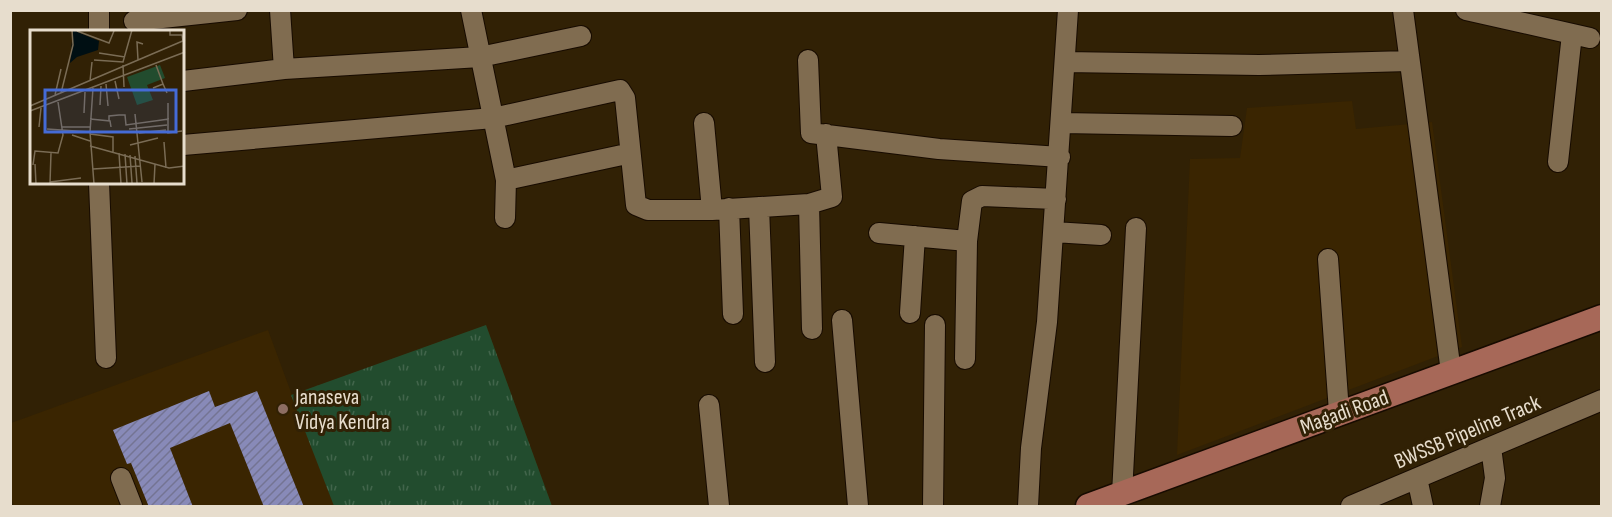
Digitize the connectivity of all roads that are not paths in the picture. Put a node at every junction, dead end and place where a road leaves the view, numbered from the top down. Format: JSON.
{"nodes":[{"id":1,"x":99,"y":10,"type":"edge"},
{"id":2,"x":237,"y":10,"type":"edge"},
{"id":3,"x":280,"y":10,"type":"edge"},
{"id":4,"x":471,"y":10,"type":"edge"},
{"id":5,"x":1068,"y":10,"type":"edge"},
{"id":6,"x":1403,"y":10,"type":"edge"},
{"id":7,"x":1466,"y":10,"type":"edge"},
{"id":8,"x":134,"y":21,"type":"dead end"},
{"id":9,"x":99,"y":30,"type":"edge"},
{"id":10,"x":581,"y":36,"type":"dead end"},
{"id":11,"x":480,"y":57,"type":"junction"},
{"id":12,"x":808,"y":60,"type":"dead end"},
{"id":13,"x":1409,"y":61,"type":"junction"},
{"id":14,"x":1065,"y":62,"type":"junction"},
{"id":15,"x":284,"y":69,"type":"junction"},
{"id":16,"x":184,"y":81,"type":"edge"},
{"id":17,"x":493,"y":118,"type":"junction"},
{"id":18,"x":704,"y":123,"type":"dead end"},
{"id":19,"x":1062,"y":123,"type":"junction"},
{"id":20,"x":1232,"y":126,"type":"dead end"},
{"id":21,"x":826,"y":134,"type":"junction"},
{"id":22,"x":184,"y":145,"type":"edge"},
{"id":23,"x":622,"y":155,"type":"dead end"},
{"id":24,"x":1060,"y":157,"type":"junction"},
{"id":25,"x":1558,"y":162,"type":"dead end"},
{"id":26,"x":506,"y":180,"type":"junction"},
{"id":27,"x":99,"y":184,"type":"edge"},
{"id":28,"x":1056,"y":199,"type":"junction"},
{"id":29,"x":809,"y":204,"type":"junction"},
{"id":30,"x":759,"y":207,"type":"junction"},
{"id":31,"x":721,"y":209,"type":"junction"},
{"id":32,"x":505,"y":218,"type":"dead end"},
{"id":33,"x":1136,"y":228,"type":"dead end"},
{"id":34,"x":1054,"y":232,"type":"junction"},
{"id":35,"x":879,"y":233,"type":"dead end"},
{"id":36,"x":1101,"y":235,"type":"dead end"},
{"id":37,"x":915,"y":236,"type":"junction"},
{"id":38,"x":967,"y":241,"type":"junction"},
{"id":39,"x":1328,"y":259,"type":"dead end"},
{"id":40,"x":734,"y":314,"type":"dead end"},
{"id":41,"x":910,"y":314,"type":"dead end"},
{"id":42,"x":1602,"y":317,"type":"edge"},
{"id":43,"x":842,"y":320,"type":"dead end"},
{"id":44,"x":935,"y":325,"type":"dead end"},
{"id":45,"x":812,"y":328,"type":"dead end"},
{"id":46,"x":1602,"y":332,"type":"edge"},
{"id":47,"x":106,"y":358,"type":"dead end"},
{"id":48,"x":965,"y":359,"type":"dead end"},
{"id":49,"x":765,"y":362,"type":"dead end"},
{"id":50,"x":1450,"y":372,"type":"junction"},
{"id":51,"x":1602,"y":400,"type":"edge"},
{"id":52,"x":709,"y":405,"type":"dead end"},
{"id":53,"x":1340,"y":412,"type":"junction"},
{"id":54,"x":1491,"y":447,"type":"junction"},
{"id":55,"x":121,"y":478,"type":"dead end"},
{"id":56,"x":1417,"y":478,"type":"junction"},
{"id":57,"x":1125,"y":500,"type":"edge"},
{"id":58,"x":132,"y":507,"type":"edge"},
{"id":59,"x":719,"y":507,"type":"edge"},
{"id":60,"x":858,"y":507,"type":"edge"},
{"id":61,"x":933,"y":507,"type":"edge"},
{"id":62,"x":1028,"y":507,"type":"edge"},
{"id":63,"x":1088,"y":507,"type":"edge"},
{"id":64,"x":1352,"y":507,"type":"edge"},
{"id":65,"x":1423,"y":507,"type":"edge"},
{"id":66,"x":1490,"y":507,"type":"edge"}],
"edges":[{"from":1,"to":9,"type":"street"},
{"from":2,"to":8,"type":"street"},
{"from":3,"to":15,"type":"street"},
{"from":4,"to":11,"type":"street"},
{"from":5,"to":14,"type":"street"},
{"from":6,"to":13,"type":"street"},
{"from":7,"to":25,"type":"street"},
{"from":10,"to":11,"type":"street"},
{"from":11,"to":15,"type":"street"},
{"from":11,"to":17,"type":"street"},
{"from":12,"to":21,"type":"street"},
{"from":13,"to":14,"type":"street"},
{"from":13,"to":50,"type":"street"},
{"from":14,"to":19,"type":"street"},
{"from":15,"to":16,"type":"street"},
{"from":17,"to":22,"type":"street"},
{"from":17,"to":26,"type":"street"},
{"from":17,"to":31,"type":"street"},
{"from":18,"to":31,"type":"street"},
{"from":19,"to":20,"type":"street"},
{"from":19,"to":24,"type":"street"},
{"from":21,"to":24,"type":"street"},
{"from":21,"to":29,"type":"street"},
{"from":23,"to":26,"type":"street"},
{"from":24,"to":28,"type":"street"},
{"from":26,"to":32,"type":"street"},
{"from":27,"to":47,"type":"street"},
{"from":28,"to":34,"type":"street"},
{"from":28,"to":38,"type":"street"},
{"from":29,"to":30,"type":"street"},
{"from":29,"to":45,"type":"street"},
{"from":30,"to":31,"type":"street"},
{"from":30,"to":49,"type":"street"},
{"from":31,"to":40,"type":"street"},
{"from":33,"to":57,"type":"street"},
{"from":34,"to":36,"type":"street"},
{"from":34,"to":62,"type":"street"},
{"from":35,"to":37,"type":"street"},
{"from":37,"to":38,"type":"street"},
{"from":37,"to":41,"type":"street"},
{"from":38,"to":48,"type":"street"},
{"from":39,"to":53,"type":"street"},
{"from":42,"to":50,"type":"main road","name":"Magadi Road"},
{"from":43,"to":60,"type":"street"},
{"from":44,"to":61,"type":"street"},
{"from":46,"to":57,"type":"main road","name":"Magadi Road"},
{"from":50,"to":53,"type":"main road","name":"Magadi Road"},
{"from":51,"to":54,"type":"street","name":"BWSSB Pipeline Track"},
{"from":52,"to":59,"type":"street"},
{"from":53,"to":57,"type":"main road","name":"Magadi Road"},
{"from":54,"to":56,"type":"street","name":"BWSSB Pipeline Track"},
{"from":54,"to":66,"type":"street"},
{"from":55,"to":58,"type":"street"},
{"from":56,"to":64,"type":"street","name":"BWSSB Pipeline Track"},
{"from":56,"to":65,"type":"street"},
{"from":57,"to":63,"type":"main road","name":"Magadi Road"}]}
